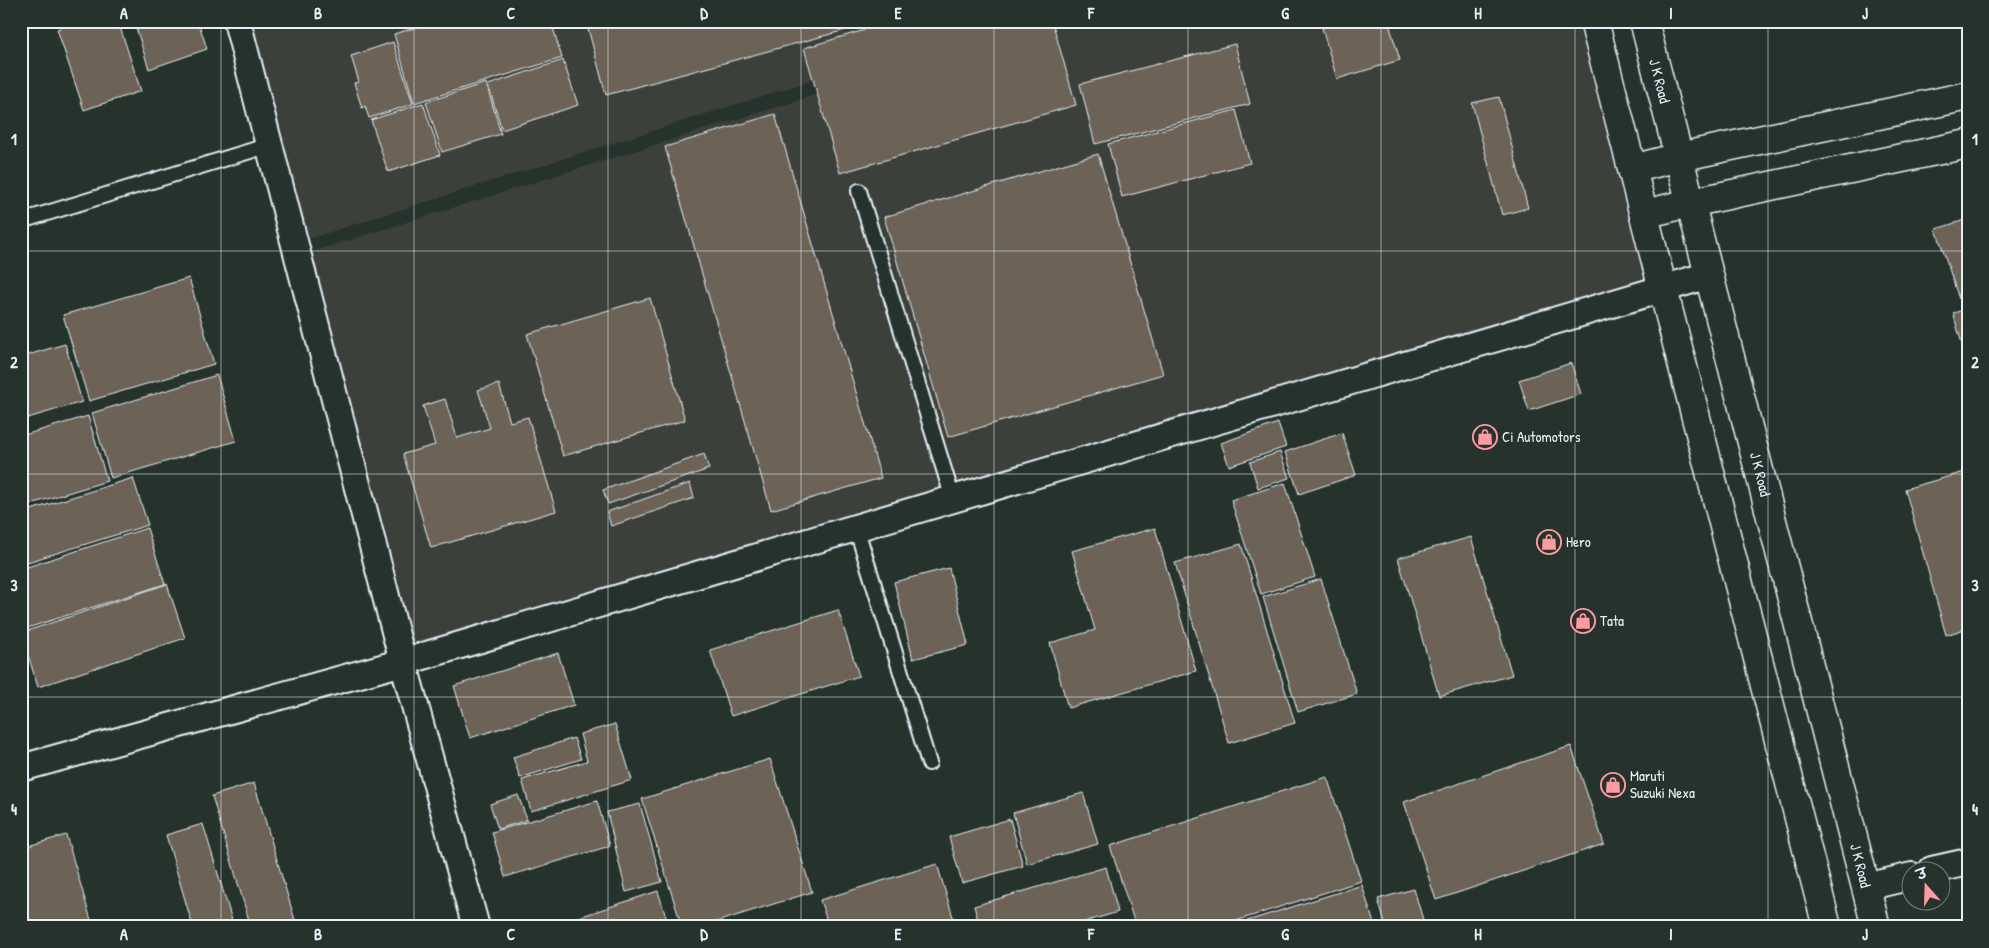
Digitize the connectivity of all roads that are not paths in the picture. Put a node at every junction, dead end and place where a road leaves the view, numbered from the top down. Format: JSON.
{"nodes":[{"id":1,"x":237,"y":21,"type":"edge"},
{"id":2,"x":1594,"y":21,"type":"edge"},
{"id":3,"x":1644,"y":21,"type":"edge"},
{"id":4,"x":1968,"y":96,"type":"edge"},
{"id":5,"x":1968,"y":144,"type":"edge"},
{"id":6,"x":270,"y":145,"type":"junction"},
{"id":7,"x":1678,"y":157,"type":"junction"},
{"id":8,"x":1632,"y":169,"type":"junction"},
{"id":9,"x":860,"y":191,"type":"dead end"},
{"id":10,"x":1690,"y":203,"type":"junction"},
{"id":11,"x":1644,"y":214,"type":"junction"},
{"id":12,"x":21,"y":221,"type":"edge"},
{"id":13,"x":1708,"y":275,"type":"junction"},
{"id":14,"x":1663,"y":289,"type":"junction"},
{"id":15,"x":953,"y":499,"type":"junction"},
{"id":16,"x":856,"y":527,"type":"junction"},
{"id":17,"x":403,"y":662,"type":"junction"},
{"id":18,"x":929,"y":763,"type":"dead end"},
{"id":19,"x":21,"y":768,"type":"edge"},
{"id":20,"x":1968,"y":862,"type":"edge"},
{"id":21,"x":1952,"y":866,"type":"edge"},
{"id":22,"x":1902,"y":878,"type":"edge"},
{"id":23,"x":1866,"y":887,"type":"junction"},
{"id":24,"x":476,"y":927,"type":"edge"},
{"id":25,"x":1827,"y":927,"type":"edge"},
{"id":26,"x":1876,"y":927,"type":"edge"}],
"edges":[{"from":1,"to":6,"type":"street"},
{"from":2,"to":8,"type":"main road"},
{"from":3,"to":7,"type":"main road","name":"J K Road"},
{"from":4,"to":7,"type":"main road"},
{"from":5,"to":10,"type":"main road"},
{"from":6,"to":12,"type":"lane"},
{"from":6,"to":17,"type":"street"},
{"from":7,"to":8,"type":"main road"},
{"from":7,"to":10,"type":"main road","name":"J K Road"},
{"from":8,"to":11,"type":"main road"},
{"from":9,"to":15,"type":"lane"},
{"from":10,"to":11,"type":"main road"},
{"from":10,"to":13,"type":"main road","name":"J K Road"},
{"from":11,"to":14,"type":"main road"},
{"from":13,"to":14,"type":"street"},
{"from":13,"to":23,"type":"main road","name":"J K Road"},
{"from":14,"to":15,"type":"street"},
{"from":14,"to":25,"type":"main road"},
{"from":15,"to":16,"type":"street"},
{"from":16,"to":17,"type":"street"},
{"from":16,"to":18,"type":"lane"},
{"from":17,"to":19,"type":"street"},
{"from":17,"to":24,"type":"street"},
{"from":20,"to":21,"type":"street"},
{"from":22,"to":23,"type":"street"},
{"from":23,"to":26,"type":"main road","name":"J K Road"}]}
